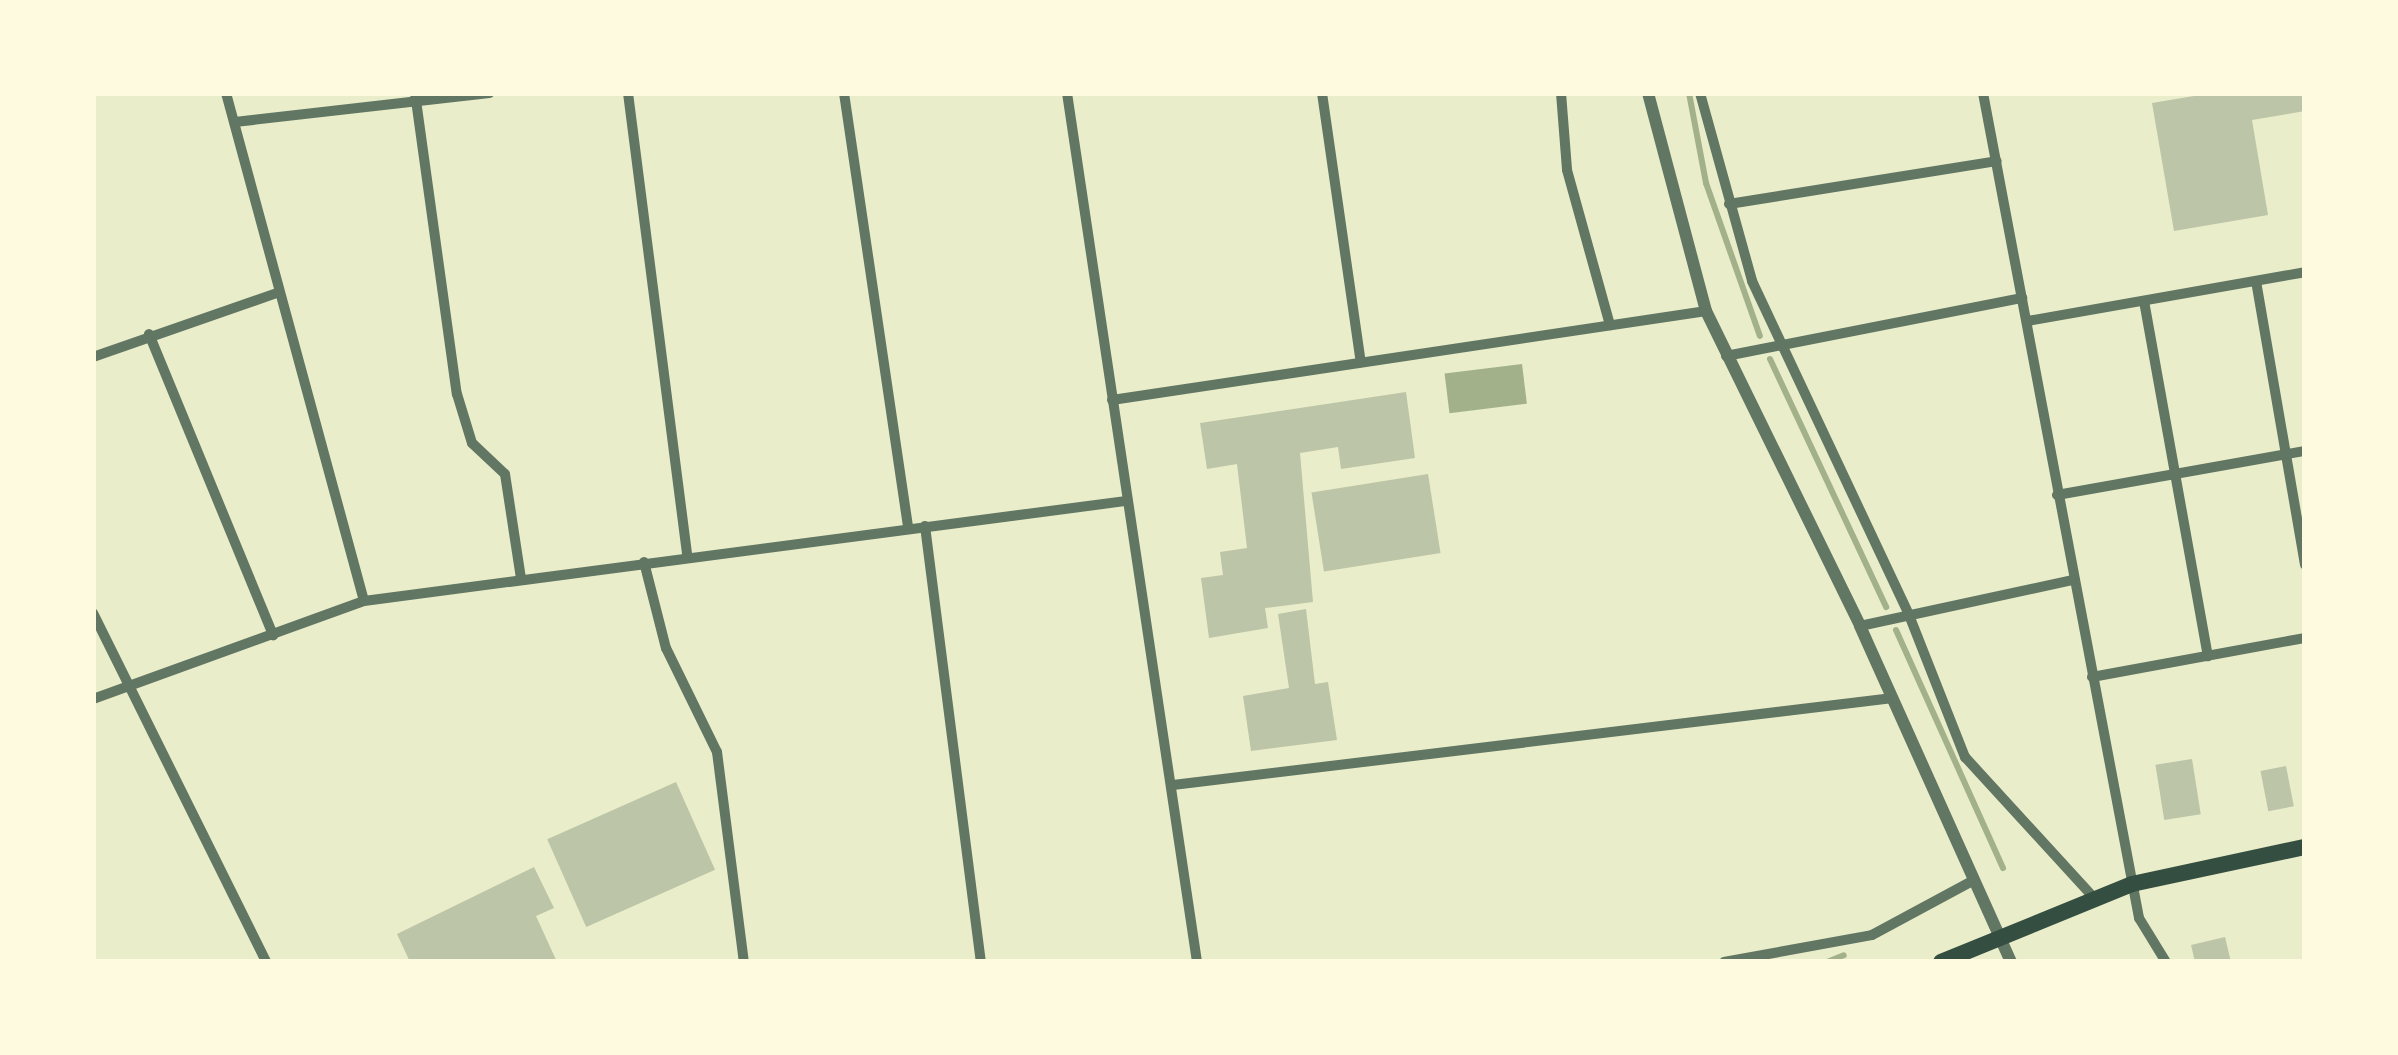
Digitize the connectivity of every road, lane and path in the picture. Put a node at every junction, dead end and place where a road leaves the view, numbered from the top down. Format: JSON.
{"nodes":[{"id":1,"x":226,"y":93,"type":"edge"},
{"id":2,"x":489,"y":93,"type":"edge"},
{"id":3,"x":628,"y":93,"type":"edge"},
{"id":4,"x":844,"y":93,"type":"edge"},
{"id":5,"x":1067,"y":93,"type":"edge"},
{"id":6,"x":1322,"y":93,"type":"edge"},
{"id":7,"x":1561,"y":93,"type":"edge"},
{"id":8,"x":1648,"y":93,"type":"edge"},
{"id":9,"x":1700,"y":93,"type":"edge"},
{"id":10,"x":1983,"y":93,"type":"edge"},
{"id":11,"x":416,"y":98,"type":"edge"},
{"id":12,"x":236,"y":122,"type":"junction"},
{"id":13,"x":1997,"y":161,"type":"junction"},
{"id":14,"x":1729,"y":204,"type":"junction"},
{"id":15,"x":2305,"y":272,"type":"edge"},
{"id":16,"x":2256,"y":281,"type":"junction"},
{"id":17,"x":277,"y":293,"type":"junction"},
{"id":18,"x":2022,"y":298,"type":"junction"},
{"id":19,"x":2144,"y":301,"type":"junction"},
{"id":20,"x":1706,"y":311,"type":"junction"},
{"id":21,"x":2028,"y":321,"type":"junction"},
{"id":22,"x":1610,"y":325,"type":"junction"},
{"id":23,"x":149,"y":334,"type":"junction"},
{"id":24,"x":1781,"y":345,"type":"junction"},
{"id":25,"x":1726,"y":356,"type":"junction"},
{"id":26,"x":93,"y":357,"type":"edge"},
{"id":27,"x":1361,"y":362,"type":"junction"},
{"id":28,"x":1112,"y":400,"type":"junction"},
{"id":29,"x":2305,"y":451,"type":"edge"},
{"id":30,"x":2284,"y":454,"type":"junction"},
{"id":31,"x":2176,"y":474,"type":"junction"},
{"id":32,"x":2057,"y":495,"type":"junction"},
{"id":33,"x":1126,"y":501,"type":"junction"},
{"id":34,"x":925,"y":526,"type":"junction"},
{"id":35,"x":908,"y":528,"type":"junction"},
{"id":36,"x":687,"y":554,"type":"junction"},
{"id":37,"x":644,"y":562,"type":"junction"},
{"id":38,"x":2305,"y":566,"type":"edge"},
{"id":39,"x":521,"y":578,"type":"junction"},
{"id":40,"x":2072,"y":580,"type":"junction"},
{"id":41,"x":364,"y":601,"type":"junction"},
{"id":42,"x":93,"y":613,"type":"edge"},
{"id":43,"x":1909,"y":615,"type":"junction"},
{"id":44,"x":1860,"y":626,"type":"junction"},
{"id":45,"x":273,"y":635,"type":"junction"},
{"id":46,"x":2305,"y":638,"type":"edge"},
{"id":47,"x":2208,"y":656,"type":"junction"},
{"id":48,"x":2092,"y":677,"type":"junction"},
{"id":49,"x":128,"y":683,"type":"junction"},
{"id":50,"x":1893,"y":698,"type":"junction"},
{"id":51,"x":93,"y":699,"type":"edge"},
{"id":52,"x":1173,"y":785,"type":"junction"},
{"id":53,"x":2305,"y":847,"type":"edge"},
{"id":54,"x":1974,"y":880,"type":"junction"},
{"id":55,"x":2132,"y":884,"type":"junction"},
{"id":56,"x":2095,"y":899,"type":"junction"},
{"id":57,"x":1999,"y":934,"type":"junction"},
{"id":58,"x":266,"y":962,"type":"edge"},
{"id":59,"x":744,"y":962,"type":"edge"},
{"id":60,"x":982,"y":962,"type":"edge"},
{"id":61,"x":1197,"y":962,"type":"edge"},
{"id":62,"x":1724,"y":962,"type":"edge"},
{"id":63,"x":1941,"y":962,"type":"edge"},
{"id":64,"x":2011,"y":962,"type":"edge"},
{"id":65,"x":2166,"y":962,"type":"edge"}],
"edges":[{"from":1,"to":12,"type":"street"},
{"from":2,"to":11,"type":"street"},
{"from":3,"to":36,"type":"street"},
{"from":4,"to":35,"type":"street"},
{"from":5,"to":28,"type":"street"},
{"from":6,"to":27,"type":"street"},
{"from":7,"to":22,"type":"street"},
{"from":8,"to":20,"type":"street"},
{"from":9,"to":14,"type":"street"},
{"from":10,"to":13,"type":"street"},
{"from":11,"to":12,"type":"street"},
{"from":11,"to":39,"type":"street"},
{"from":12,"to":17,"type":"street"},
{"from":13,"to":14,"type":"street"},
{"from":13,"to":18,"type":"street"},
{"from":14,"to":24,"type":"street"},
{"from":15,"to":16,"type":"street"},
{"from":16,"to":19,"type":"street"},
{"from":16,"to":30,"type":"street"},
{"from":17,"to":23,"type":"street"},
{"from":17,"to":41,"type":"street"},
{"from":18,"to":21,"type":"street"},
{"from":18,"to":24,"type":"street"},
{"from":19,"to":21,"type":"street"},
{"from":19,"to":31,"type":"street"},
{"from":20,"to":22,"type":"street"},
{"from":20,"to":25,"type":"street"},
{"from":21,"to":32,"type":"street"},
{"from":22,"to":27,"type":"street"},
{"from":23,"to":26,"type":"street"},
{"from":23,"to":45,"type":"street"},
{"from":24,"to":25,"type":"street"},
{"from":24,"to":43,"type":"street"},
{"from":25,"to":44,"type":"street"},
{"from":27,"to":28,"type":"street"},
{"from":28,"to":33,"type":"street"},
{"from":29,"to":30,"type":"street"},
{"from":30,"to":31,"type":"street"},
{"from":30,"to":38,"type":"street"},
{"from":31,"to":32,"type":"street"},
{"from":31,"to":47,"type":"street"},
{"from":32,"to":40,"type":"street"},
{"from":33,"to":34,"type":"street"},
{"from":33,"to":52,"type":"street"},
{"from":34,"to":35,"type":"street"},
{"from":34,"to":60,"type":"street"},
{"from":35,"to":36,"type":"street"},
{"from":36,"to":37,"type":"street"},
{"from":37,"to":39,"type":"street"},
{"from":37,"to":59,"type":"street"},
{"from":39,"to":41,"type":"street"},
{"from":40,"to":43,"type":"street"},
{"from":40,"to":48,"type":"street"},
{"from":41,"to":45,"type":"street"},
{"from":42,"to":49,"type":"street"},
{"from":43,"to":44,"type":"street"},
{"from":43,"to":56,"type":"street"},
{"from":44,"to":50,"type":"street"},
{"from":45,"to":49,"type":"street"},
{"from":46,"to":47,"type":"street"},
{"from":47,"to":48,"type":"street"},
{"from":48,"to":55,"type":"street"},
{"from":49,"to":51,"type":"street"},
{"from":49,"to":58,"type":"street"},
{"from":50,"to":52,"type":"street"},
{"from":50,"to":54,"type":"street"},
{"from":52,"to":61,"type":"street"},
{"from":53,"to":55,"type":"highway"},
{"from":54,"to":57,"type":"street"},
{"from":54,"to":62,"type":"street"},
{"from":55,"to":56,"type":"highway"},
{"from":55,"to":65,"type":"street"},
{"from":56,"to":57,"type":"highway"},
{"from":57,"to":63,"type":"highway"},
{"from":57,"to":64,"type":"street"}]}
